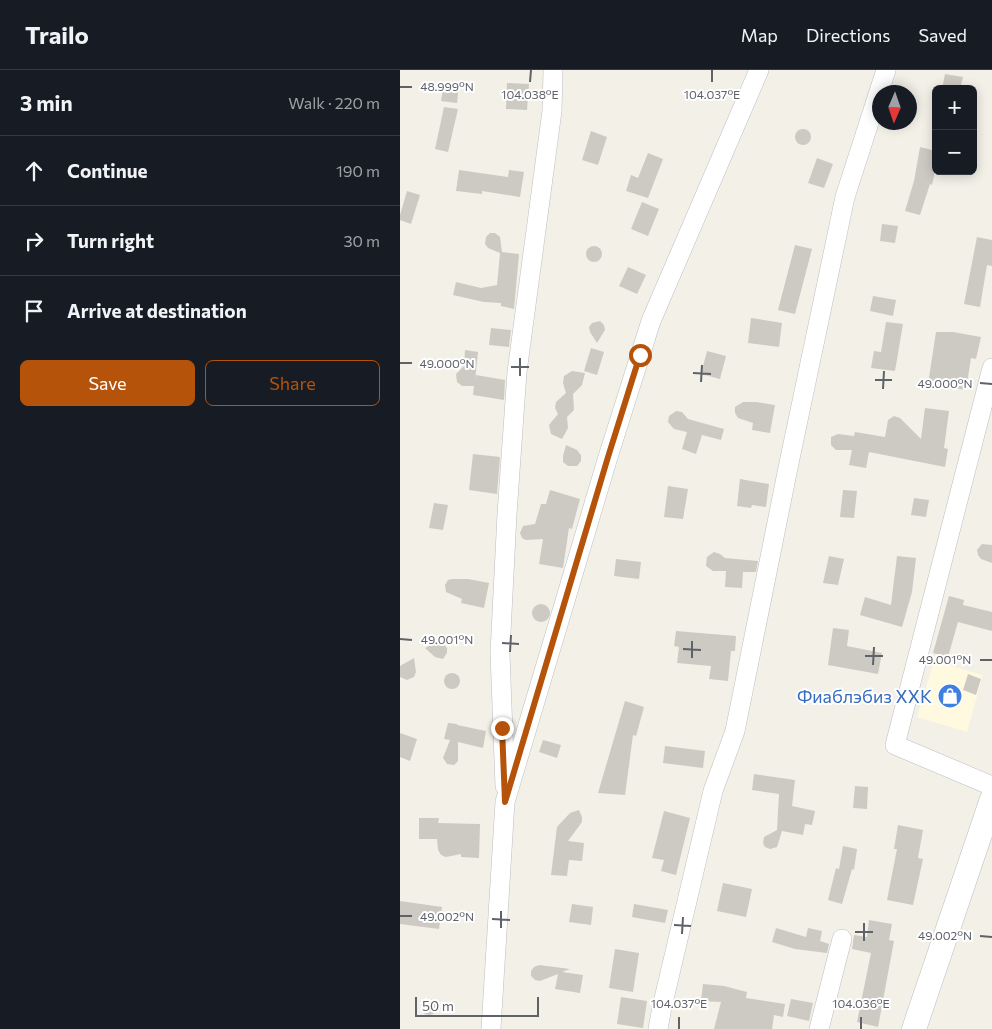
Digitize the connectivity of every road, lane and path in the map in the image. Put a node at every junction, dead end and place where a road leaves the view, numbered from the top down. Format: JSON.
{"nodes":[{"id":1,"x":553,"y":70,"type":"edge"},
{"id":2,"x":759,"y":70,"type":"edge"},
{"id":3,"x":886,"y":70,"type":"edge"},
{"id":4,"x":992,"y":368,"type":"edge"},
{"id":5,"x":992,"y":786,"type":"edge"},
{"id":6,"x":992,"y":799,"type":"edge"},
{"id":7,"x":505,"y":802,"type":"junction"},
{"id":8,"x":842,"y":939,"type":"dead end"},
{"id":9,"x":491,"y":1029,"type":"edge"},
{"id":10,"x":658,"y":1029,"type":"edge"},
{"id":11,"x":819,"y":1029,"type":"edge"},
{"id":12,"x":914,"y":1029,"type":"edge"}],
"edges":[{"from":1,"to":7,"type":"street"},
{"from":2,"to":7,"type":"street"},
{"from":3,"to":10,"type":"street"},
{"from":4,"to":5,"type":"street"},
{"from":6,"to":12,"type":"street"},
{"from":7,"to":9,"type":"street"},
{"from":8,"to":11,"type":"street"}]}
